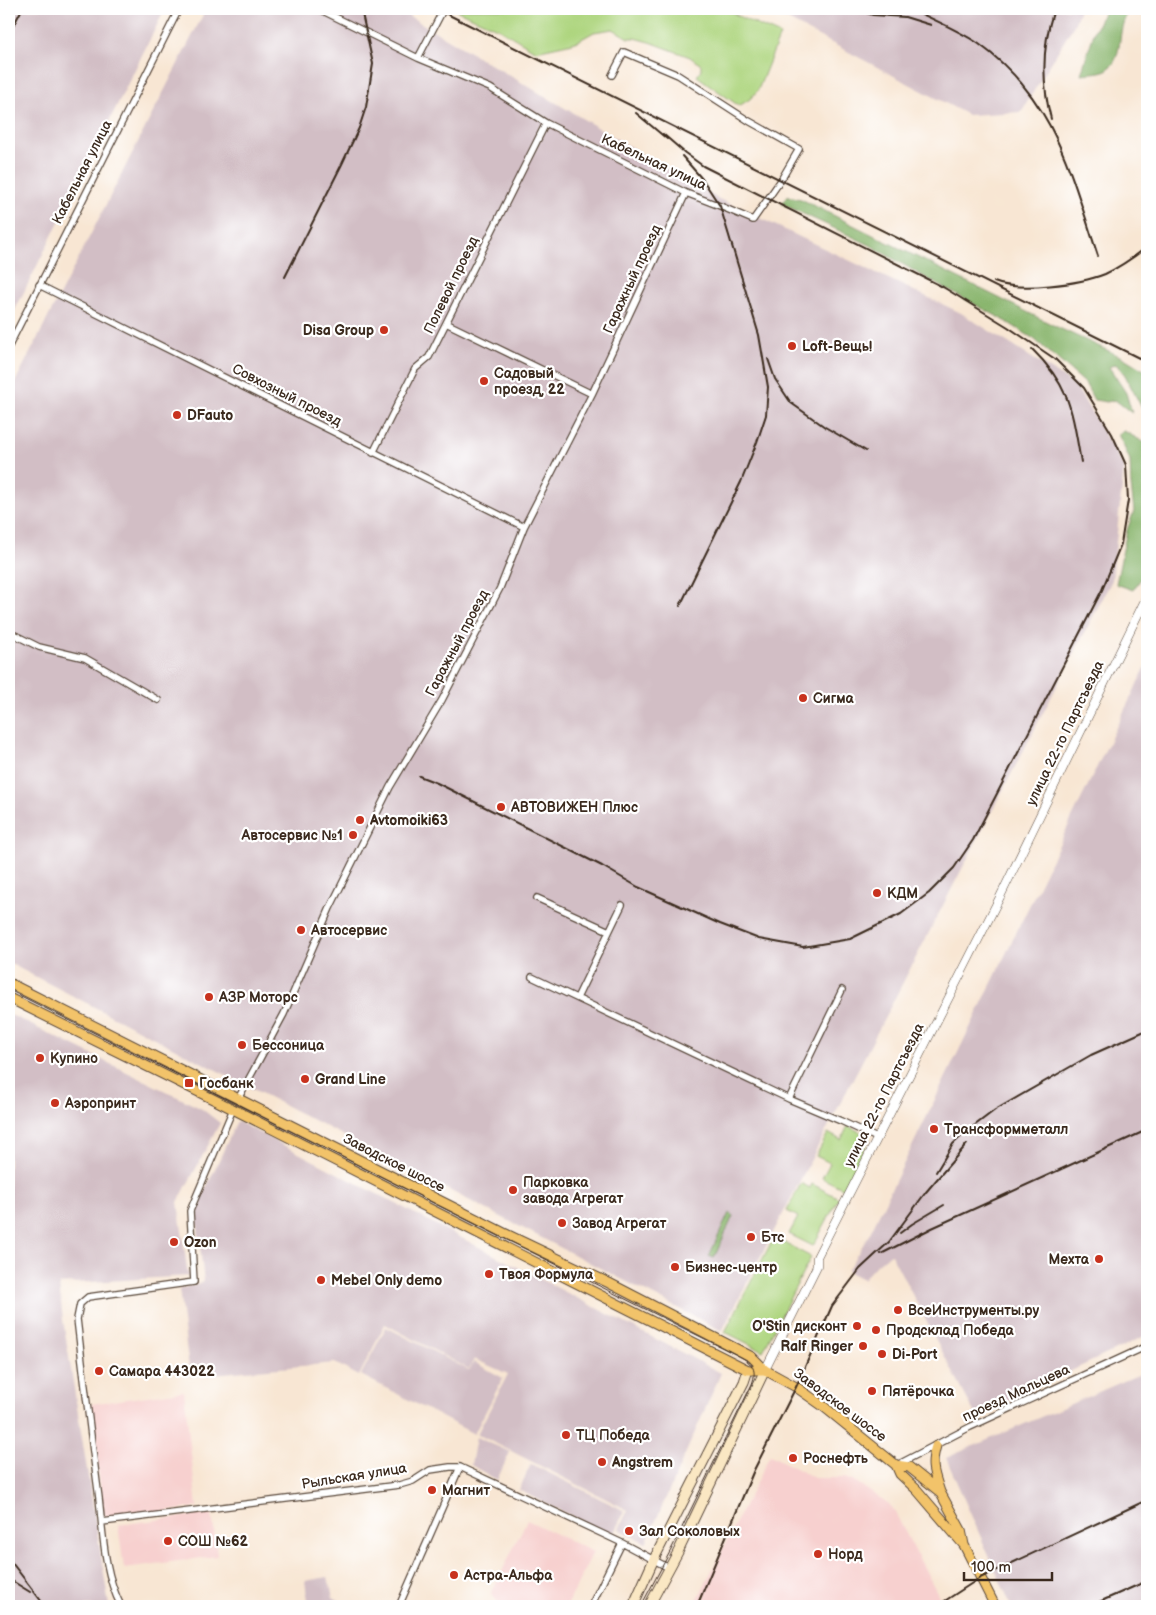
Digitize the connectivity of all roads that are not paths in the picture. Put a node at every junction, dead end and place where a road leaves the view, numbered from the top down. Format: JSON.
{"nodes":[{"id":1,"x":178,"y":9,"type":"edge"},
{"id":2,"x":320,"y":9,"type":"edge"},
{"id":3,"x":446,"y":9,"type":"edge"},
{"id":4,"x":418,"y":58,"type":"junction"},
{"id":5,"x":612,"y":75,"type":"dead end"},
{"id":6,"x":546,"y":123,"type":"junction"},
{"id":7,"x":686,"y":193,"type":"junction"},
{"id":8,"x":39,"y":285,"type":"junction"},
{"id":9,"x":446,"y":323,"type":"junction"},
{"id":10,"x":9,"y":346,"type":"edge"},
{"id":11,"x":592,"y":394,"type":"junction"},
{"id":12,"x":373,"y":452,"type":"junction"},
{"id":13,"x":524,"y":527,"type":"junction"},
{"id":14,"x":1147,"y":596,"type":"edge"},
{"id":15,"x":9,"y":632,"type":"edge"},
{"id":16,"x":158,"y":700,"type":"dead end"},
{"id":17,"x":537,"y":898,"type":"dead end"},
{"id":18,"x":622,"y":905,"type":"dead end"},
{"id":19,"x":609,"y":931,"type":"junction"},
{"id":20,"x":532,"y":977,"type":"dead end"},
{"id":21,"x":9,"y":983,"type":"edge"},
{"id":22,"x":842,"y":990,"type":"dead end"},
{"id":23,"x":9,"y":998,"type":"edge"},
{"id":24,"x":577,"y":998,"type":"junction"},
{"id":25,"x":238,"y":1099,"type":"junction"},
{"id":26,"x":790,"y":1099,"type":"junction"},
{"id":27,"x":233,"y":1109,"type":"junction"},
{"id":28,"x":877,"y":1138,"type":"junction"},
{"id":29,"x":504,"y":1233,"type":"junction"},
{"id":30,"x":499,"y":1244,"type":"junction"},
{"id":31,"x":1147,"y":1346,"type":"edge"},
{"id":32,"x":748,"y":1370,"type":"junction"},
{"id":33,"x":765,"y":1370,"type":"junction"},
{"id":34,"x":936,"y":1446,"type":"junction"},
{"id":35,"x":896,"y":1465,"type":"junction"},
{"id":36,"x":460,"y":1467,"type":"junction"},
{"id":37,"x":940,"y":1492,"type":"junction"},
{"id":38,"x":102,"y":1522,"type":"junction"},
{"id":39,"x":622,"y":1543,"type":"junction"},
{"id":40,"x":964,"y":1545,"type":"junction"},
{"id":41,"x":654,"y":1559,"type":"junction"},
{"id":42,"x":669,"y":1568,"type":"junction"},
{"id":43,"x":121,"y":1606,"type":"edge"},
{"id":44,"x":399,"y":1606,"type":"edge"},
{"id":45,"x":591,"y":1606,"type":"edge"},
{"id":46,"x":633,"y":1606,"type":"edge"},
{"id":47,"x":649,"y":1606,"type":"edge"},
{"id":48,"x":994,"y":1606,"type":"edge"}],
"edges":[{"from":1,"to":8,"type":"street","name":"Кабельная улица"},
{"from":2,"to":4,"type":"street","name":"Кабельная улица"},
{"from":3,"to":4,"type":"street"},
{"from":4,"to":6,"type":"street","name":"Кабельная улица"},
{"from":5,"to":7,"type":"street","name":"Кабельная улица"},
{"from":6,"to":7,"type":"street","name":"Кабельная улица"},
{"from":6,"to":9,"type":"street","name":"Полевой проезд"},
{"from":7,"to":11,"type":"street","name":"Гаражный проезд"},
{"from":8,"to":10,"type":"street","name":"Кабельная улица"},
{"from":8,"to":12,"type":"street","name":"Совхозный проезд"},
{"from":9,"to":11,"type":"street"},
{"from":9,"to":12,"type":"street","name":"Полевой проезд"},
{"from":11,"to":13,"type":"street","name":"Гаражный проезд"},
{"from":12,"to":13,"type":"street","name":"Совхозный проезд"},
{"from":13,"to":25,"type":"street","name":"Гаражный проезд"},
{"from":14,"to":28,"type":"street","name":"улица 22-го Партсъезда"},
{"from":15,"to":16,"type":"street"},
{"from":17,"to":19,"type":"street"},
{"from":18,"to":19,"type":"street"},
{"from":19,"to":24,"type":"street"},
{"from":20,"to":24,"type":"street"},
{"from":21,"to":25,"type":"main road","name":"Заводское шоссе"},
{"from":22,"to":26,"type":"street"},
{"from":23,"to":27,"type":"main road","name":"Заводское шоссе"},
{"from":24,"to":26,"type":"street"},
{"from":25,"to":27,"type":"main road"},
{"from":25,"to":29,"type":"main road","name":"Заводское шоссе"},
{"from":26,"to":28,"type":"street"},
{"from":27,"to":30,"type":"main road","name":"Заводское шоссе"},
{"from":27,"to":38,"type":"street"},
{"from":28,"to":33,"type":"street","name":"улица 22-го Партсъезда"},
{"from":29,"to":30,"type":"main road"},
{"from":29,"to":33,"type":"main road","name":"Заводское шоссе"},
{"from":30,"to":32,"type":"main road","name":"Заводское шоссе"},
{"from":31,"to":34,"type":"street","name":"проезд Мальцева"},
{"from":32,"to":33,"type":"main road","name":"Заводское шоссе"},
{"from":32,"to":41,"type":"main road"},
{"from":33,"to":35,"type":"main road","name":"Заводское шоссе"},
{"from":33,"to":42,"type":"main road","name":"улица 22-го Партсъезда"},
{"from":34,"to":35,"type":"street","name":"проезд Мальцева"},
{"from":34,"to":37,"type":"main road"},
{"from":35,"to":37,"type":"main road","name":"Заводское шоссе"},
{"from":35,"to":40,"type":"main road","name":"Заводское шоссе"},
{"from":36,"to":38,"type":"street","name":"Рыльская улица"},
{"from":36,"to":39,"type":"street","name":"Рыльская улица"},
{"from":36,"to":44,"type":"street"},
{"from":37,"to":40,"type":"main road","name":"Заводское шоссе"},
{"from":38,"to":43,"type":"street"},
{"from":39,"to":41,"type":"street","name":"Рыльская улица"},
{"from":39,"to":45,"type":"street"},
{"from":40,"to":48,"type":"main road","name":"Заводское шоссе"},
{"from":41,"to":42,"type":"street","name":"Рыльская улица"},
{"from":41,"to":46,"type":"main road"},
{"from":42,"to":47,"type":"main road","name":"улица 22-го Партсъезда"}]}
